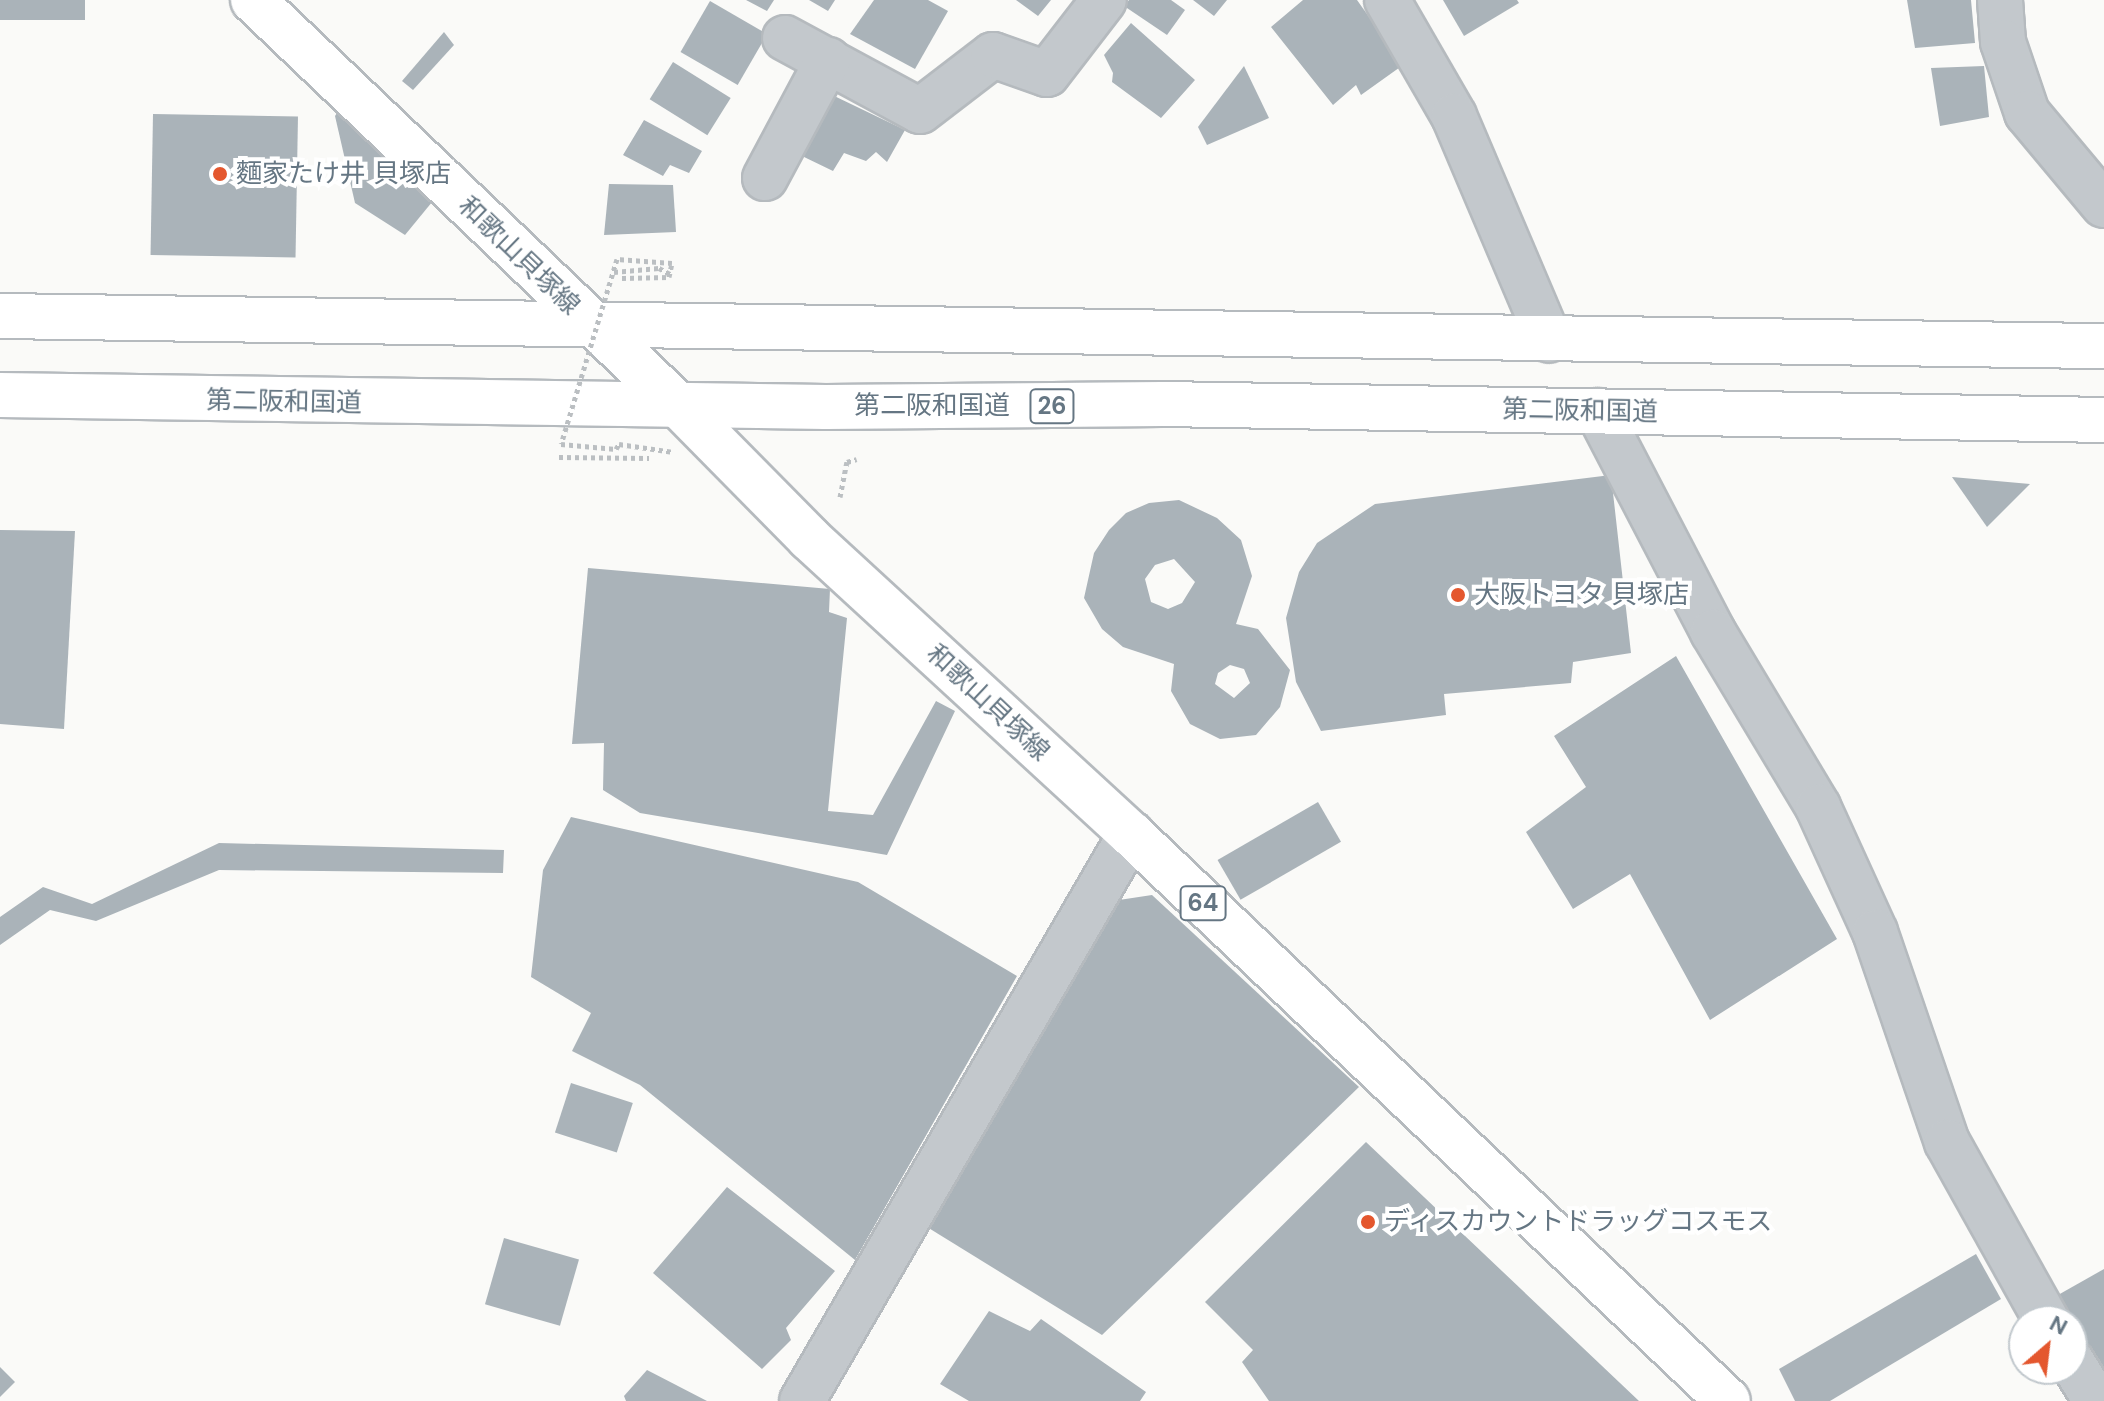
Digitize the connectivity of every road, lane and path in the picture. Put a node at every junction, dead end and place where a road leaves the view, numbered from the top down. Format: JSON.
{"nodes":[{"id":1,"x":1104,"y":0,"type":"edge"},
{"id":2,"x":1387,"y":0,"type":"edge"},
{"id":3,"x":2000,"y":0,"type":"edge"},
{"id":4,"x":262,"y":6,"type":"edge"},
{"id":5,"x":785,"y":38,"type":"dead end"},
{"id":6,"x":828,"y":60,"type":"junction"},
{"id":7,"x":765,"y":178,"type":"dead end"},
{"id":8,"x":2104,"y":205,"type":"edge"},
{"id":9,"x":622,"y":278,"type":"dead end"},
{"id":10,"x":0,"y":316,"type":"edge"},
{"id":11,"x":590,"y":323,"type":"junction"},
{"id":12,"x":1549,"y":340,"type":"junction"},
{"id":13,"x":2104,"y":346,"type":"edge"},
{"id":14,"x":0,"y":395,"type":"edge"},
{"id":15,"x":678,"y":405,"type":"junction"},
{"id":16,"x":1598,"y":411,"type":"junction"},
{"id":17,"x":2104,"y":420,"type":"edge"},
{"id":18,"x":673,"y":452,"type":"dead end"},
{"id":19,"x":1131,"y":834,"type":"junction"},
{"id":20,"x":2038,"y":1305,"type":"edge"},
{"id":21,"x":802,"y":1401,"type":"edge"},
{"id":22,"x":1728,"y":1401,"type":"edge"}],
"edges":[{"from":1,"to":6,"type":"street"},
{"from":2,"to":12,"type":"street"},
{"from":3,"to":8,"type":"street"},
{"from":4,"to":11,"type":"main road","name":"和歌山貝塚線","number":"64"},
{"from":5,"to":6,"type":"street"},
{"from":6,"to":7,"type":"street"},
{"from":9,"to":18,"type":"path","bridge":true},
{"from":10,"to":11,"type":"main road"},
{"from":11,"to":12,"type":"main road"},
{"from":11,"to":15,"type":"main road","name":"和歌山貝塚線","number":"64"},
{"from":12,"to":13,"type":"main road"},
{"from":14,"to":15,"type":"main road","name":"第二阪和国道","number":"26"},
{"from":15,"to":16,"type":"main road","name":"第二阪和国道","number":"26"},
{"from":15,"to":19,"type":"main road","name":"和歌山貝塚線","number":"64"},
{"from":16,"to":17,"type":"main road","name":"第二阪和国道","number":"26"},
{"from":16,"to":20,"type":"street"},
{"from":19,"to":21,"type":"street"},
{"from":19,"to":22,"type":"main road","name":"和歌山貝塚線","number":"64"}]}
